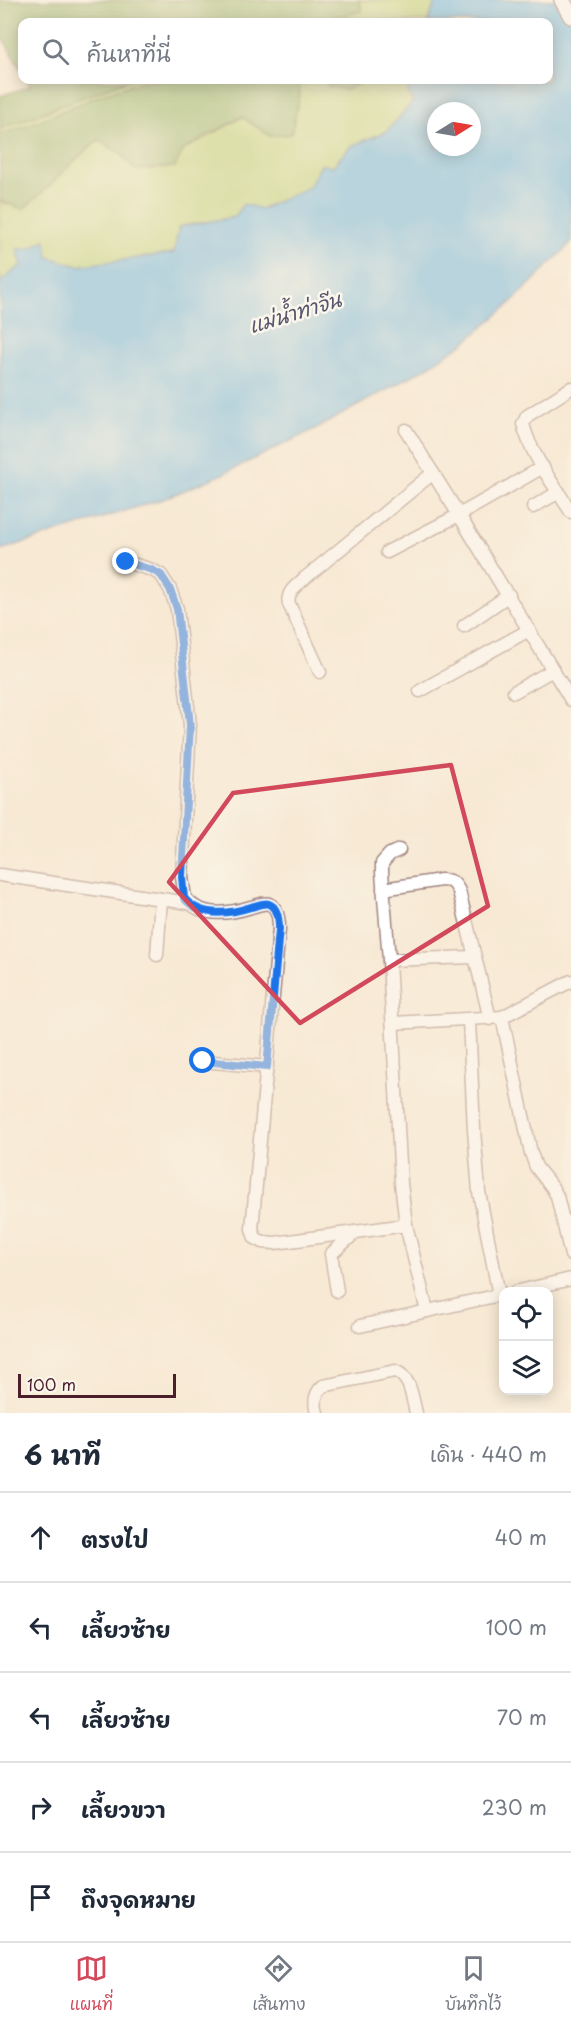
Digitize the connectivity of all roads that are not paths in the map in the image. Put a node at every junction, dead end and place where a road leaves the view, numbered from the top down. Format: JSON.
{"nodes":[{"id":1,"x":562,"y":0,"type":"edge"},
{"id":2,"x":571,"y":16,"type":"edge"},
{"id":3,"x":570,"y":391,"type":"edge"},
{"id":4,"x":406,"y":430,"type":"dead end"},
{"id":5,"x":543,"y":467,"type":"junction"},
{"id":6,"x":433,"y":473,"type":"junction"},
{"id":7,"x":559,"y":492,"type":"junction"},
{"id":8,"x":533,"y":507,"type":"dead end"},
{"id":9,"x":571,"y":512,"type":"edge"},
{"id":10,"x":459,"y":514,"type":"junction"},
{"id":11,"x":387,"y":552,"type":"dead end"},
{"id":12,"x":126,"y":562,"type":"dead end"},
{"id":13,"x":509,"y":595,"type":"junction"},
{"id":14,"x":464,"y":626,"type":"dead end"},
{"id":15,"x":529,"y":630,"type":"junction"},
{"id":16,"x":553,"y":670,"type":"junction"},
{"id":17,"x":320,"y":672,"type":"dead end"},
{"id":18,"x":420,"y":691,"type":"dead end"},
{"id":19,"x":514,"y":692,"type":"dead end"},
{"id":20,"x":571,"y":700,"type":"edge"},
{"id":21,"x":399,"y":850,"type":"dead end"},
{"id":22,"x":0,"y":875,"type":"edge"},
{"id":23,"x":383,"y":889,"type":"junction"},
{"id":24,"x":161,"y":899,"type":"junction"},
{"id":25,"x":188,"y":903,"type":"junction"},
{"id":26,"x":157,"y":955,"type":"dead end"},
{"id":27,"x":474,"y":957,"type":"junction"},
{"id":28,"x":389,"y":960,"type":"junction"},
{"id":29,"x":571,"y":981,"type":"edge"},
{"id":30,"x":496,"y":1018,"type":"junction"},
{"id":31,"x":469,"y":1020,"type":"junction"},
{"id":32,"x":393,"y":1023,"type":"junction"},
{"id":33,"x":203,"y":1061,"type":"dead end"},
{"id":34,"x":267,"y":1067,"type":"junction"},
{"id":35,"x":406,"y":1225,"type":"junction"},
{"id":36,"x":356,"y":1232,"type":"junction"},
{"id":37,"x":571,"y":1255,"type":"edge"},
{"id":38,"x":571,"y":1279,"type":"edge"},
{"id":39,"x":499,"y":1287,"type":"edge"},
{"id":40,"x":537,"y":1287,"type":"edge"},
{"id":41,"x":337,"y":1291,"type":"dead end"},
{"id":42,"x":499,"y":1294,"type":"edge"},
{"id":43,"x":427,"y":1311,"type":"junction"},
{"id":44,"x":360,"y":1326,"type":"dead end"},
{"id":45,"x":317,"y":1413,"type":"edge"},
{"id":46,"x":416,"y":1413,"type":"edge"}],
"edges":[{"from":1,"to":2,"type":"main road"},
{"from":3,"to":5,"type":"street"},
{"from":4,"to":6,"type":"street"},
{"from":5,"to":7,"type":"street"},
{"from":5,"to":10,"type":"street"},
{"from":6,"to":10,"type":"street"},
{"from":6,"to":17,"type":"street"},
{"from":7,"to":8,"type":"street"},
{"from":7,"to":9,"type":"street"},
{"from":10,"to":11,"type":"street"},
{"from":10,"to":13,"type":"street"},
{"from":12,"to":25,"type":"street"},
{"from":13,"to":14,"type":"street"},
{"from":13,"to":15,"type":"street"},
{"from":15,"to":16,"type":"street"},
{"from":15,"to":18,"type":"street"},
{"from":16,"to":19,"type":"street"},
{"from":16,"to":20,"type":"street"},
{"from":21,"to":23,"type":"street"},
{"from":22,"to":24,"type":"street"},
{"from":23,"to":27,"type":"street"},
{"from":23,"to":28,"type":"street"},
{"from":24,"to":25,"type":"street"},
{"from":24,"to":26,"type":"street"},
{"from":25,"to":34,"type":"street"},
{"from":27,"to":28,"type":"street"},
{"from":27,"to":30,"type":"street"},
{"from":28,"to":32,"type":"street"},
{"from":29,"to":30,"type":"street"},
{"from":30,"to":31,"type":"street"},
{"from":30,"to":37,"type":"street"},
{"from":31,"to":32,"type":"street"},
{"from":31,"to":39,"type":"street"},
{"from":32,"to":35,"type":"street"},
{"from":33,"to":34,"type":"street"},
{"from":34,"to":36,"type":"street"},
{"from":35,"to":36,"type":"street"},
{"from":35,"to":43,"type":"street"},
{"from":36,"to":41,"type":"street"},
{"from":38,"to":40,"type":"street"},
{"from":42,"to":43,"type":"street"},
{"from":43,"to":44,"type":"street"},
{"from":45,"to":46,"type":"street"}]}
